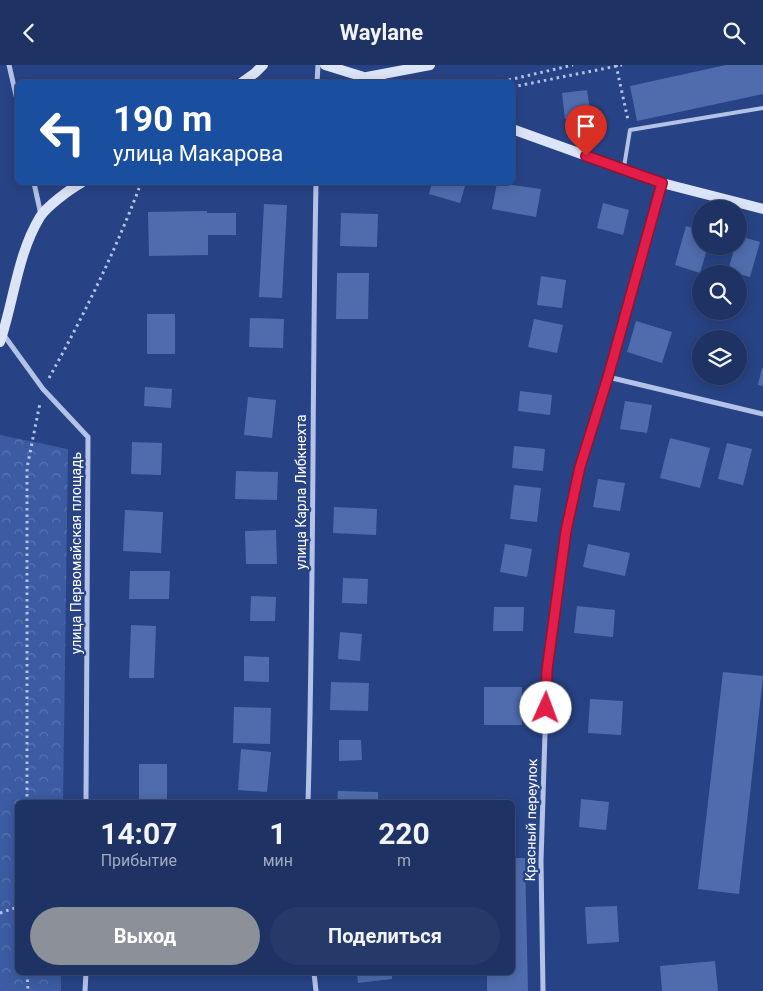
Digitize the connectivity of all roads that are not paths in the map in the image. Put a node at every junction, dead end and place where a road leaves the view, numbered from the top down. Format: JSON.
{"nodes":[{"id":1,"x":9,"y":65,"type":"edge"},
{"id":2,"x":263,"y":65,"type":"edge"},
{"id":3,"x":318,"y":65,"type":"edge"},
{"id":4,"x":325,"y":65,"type":"edge"},
{"id":5,"x":430,"y":65,"type":"edge"},
{"id":6,"x":367,"y":77,"type":"junction"},
{"id":7,"x":245,"y":80,"type":"edge"},
{"id":8,"x":317,"y":80,"type":"edge"},
{"id":9,"x":375,"y":80,"type":"edge"},
{"id":10,"x":15,"y":91,"type":"edge"},
{"id":11,"x":763,"y":108,"type":"edge"},
{"id":12,"x":515,"y":130,"type":"edge"},
{"id":13,"x":623,"y":169,"type":"junction"},
{"id":14,"x":662,"y":183,"type":"junction"},
{"id":15,"x":34,"y":185,"type":"edge"},
{"id":16,"x":77,"y":185,"type":"edge"},
{"id":17,"x":316,"y":185,"type":"edge"},
{"id":18,"x":763,"y":209,"type":"edge"},
{"id":19,"x":41,"y":215,"type":"junction"},
{"id":20,"x":1,"y":338,"type":"edge"},
{"id":21,"x":608,"y":377,"type":"junction"},
{"id":22,"x":763,"y":414,"type":"edge"},
{"id":23,"x":86,"y":800,"type":"edge"},
{"id":24,"x":308,"y":800,"type":"edge"},
{"id":25,"x":86,"y":975,"type":"edge"},
{"id":26,"x":314,"y":975,"type":"edge"},
{"id":27,"x":86,"y":991,"type":"edge"},
{"id":28,"x":316,"y":991,"type":"edge"},
{"id":29,"x":542,"y":991,"type":"edge"}],
"edges":[{"from":1,"to":10,"type":"street"},
{"from":2,"to":7,"type":"street"},
{"from":3,"to":8,"type":"street"},
{"from":4,"to":6,"type":"street"},
{"from":5,"to":6,"type":"street"},
{"from":6,"to":9,"type":"street"},
{"from":11,"to":13,"type":"lane"},
{"from":12,"to":13,"type":"street"},
{"from":13,"to":14,"type":"street"},
{"from":14,"to":18,"type":"street"},
{"from":14,"to":21,"type":"street","name":"Красный переулок"},
{"from":15,"to":19,"type":"street"},
{"from":16,"to":19,"type":"street"},
{"from":17,"to":24,"type":"street","name":"улица Карла Либкнехта"},
{"from":19,"to":20,"type":"street"},
{"from":20,"to":23,"type":"street","name":"улица Первомайская площадь"},
{"from":21,"to":22,"type":"street"},
{"from":21,"to":29,"type":"street","name":"Красный переулок"},
{"from":25,"to":27,"type":"street"},
{"from":26,"to":28,"type":"street"}]}
